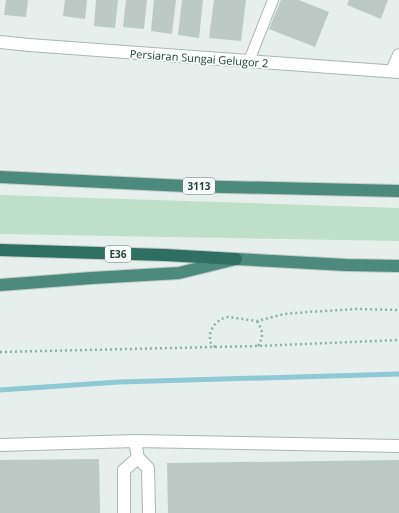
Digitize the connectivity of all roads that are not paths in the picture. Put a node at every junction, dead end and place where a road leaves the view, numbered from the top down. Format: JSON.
{"nodes":[{"id":1,"x":273,"y":0,"type":"edge"},
{"id":2,"x":0,"y":42,"type":"edge"},
{"id":3,"x":399,"y":55,"type":"edge"},
{"id":4,"x":249,"y":61,"type":"junction"},
{"id":5,"x":396,"y":72,"type":"edge"},
{"id":6,"x":0,"y":177,"type":"edge"},
{"id":7,"x":399,"y":191,"type":"edge"},
{"id":8,"x":0,"y":250,"type":"edge"},
{"id":9,"x":236,"y":260,"type":"junction"},
{"id":10,"x":399,"y":266,"type":"edge"},
{"id":11,"x":0,"y":285,"type":"edge"},
{"id":12,"x":135,"y":441,"type":"junction"},
{"id":13,"x":0,"y":445,"type":"edge"},
{"id":14,"x":399,"y":446,"type":"edge"},
{"id":15,"x":138,"y":458,"type":"junction"},
{"id":16,"x":124,"y":513,"type":"edge"},
{"id":17,"x":149,"y":513,"type":"edge"}],
"edges":[{"from":1,"to":4,"type":"lane"},
{"from":2,"to":4,"type":"street","name":"Persiaran Sungai Gelugor 2"},
{"from":3,"to":5,"type":"street"},
{"from":4,"to":5,"type":"street","name":"Persiaran Sungai Gelugor 2"},
{"from":6,"to":7,"type":"highway","number":"3113"},
{"from":8,"to":9,"type":"highway","number":"E36"},
{"from":9,"to":10,"type":"highway"},
{"from":9,"to":11,"type":"highway"},
{"from":12,"to":13,"type":"street"},
{"from":12,"to":14,"type":"street"},
{"from":12,"to":15,"type":"street"},
{"from":15,"to":16,"type":"street"},
{"from":15,"to":17,"type":"street"}]}
